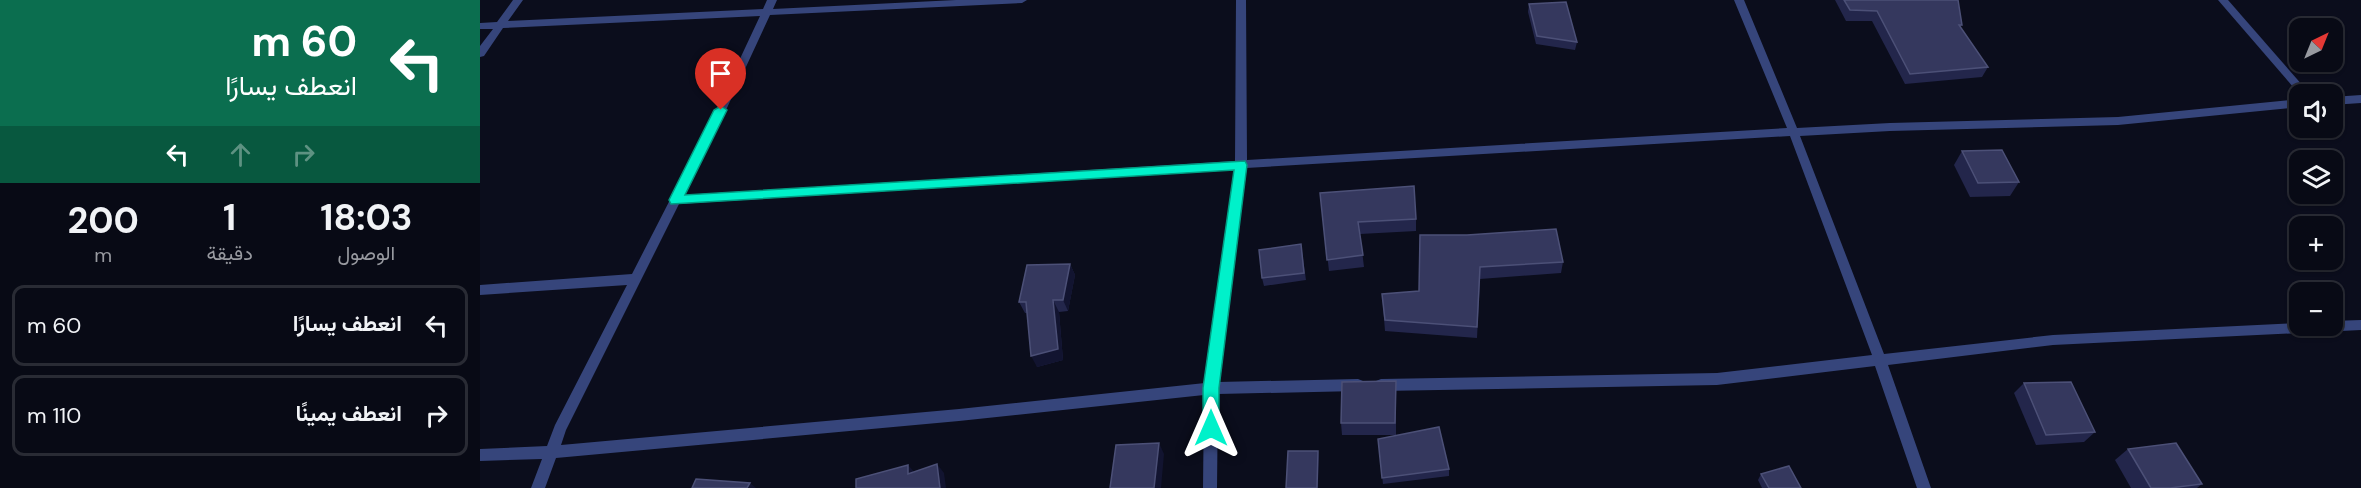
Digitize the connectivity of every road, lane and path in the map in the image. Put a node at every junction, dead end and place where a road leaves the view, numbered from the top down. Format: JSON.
{"nodes":[{"id":1,"x":518,"y":0,"type":"edge"},
{"id":2,"x":772,"y":0,"type":"edge"},
{"id":3,"x":1022,"y":0,"type":"edge"},
{"id":4,"x":1241,"y":0,"type":"edge"},
{"id":5,"x":1739,"y":0,"type":"edge"},
{"id":6,"x":2223,"y":0,"type":"edge"},
{"id":7,"x":994,"y":2,"type":"edge"},
{"id":8,"x":766,"y":13,"type":"junction"},
{"id":9,"x":480,"y":26,"type":"edge"},
{"id":10,"x":500,"y":26,"type":"junction"},
{"id":11,"x":480,"y":54,"type":"edge"},
{"id":12,"x":2296,"y":84,"type":"edge"},
{"id":13,"x":2361,"y":99,"type":"edge"},
{"id":14,"x":2343,"y":100,"type":"edge"},
{"id":15,"x":2289,"y":104,"type":"edge"},
{"id":16,"x":1795,"y":132,"type":"junction"},
{"id":17,"x":1241,"y":165,"type":"junction"},
{"id":18,"x":675,"y":200,"type":"junction"},
{"id":19,"x":635,"y":279,"type":"junction"},
{"id":20,"x":480,"y":290,"type":"edge"},
{"id":21,"x":2361,"y":325,"type":"edge"},
{"id":22,"x":1881,"y":360,"type":"junction"},
{"id":23,"x":1211,"y":388,"type":"junction"},
{"id":24,"x":551,"y":452,"type":"junction"},
{"id":25,"x":480,"y":455,"type":"edge"},
{"id":26,"x":537,"y":488,"type":"edge"},
{"id":27,"x":1210,"y":488,"type":"edge"},
{"id":28,"x":1924,"y":488,"type":"edge"}],
"edges":[{"from":1,"to":10,"type":"street"},
{"from":2,"to":8,"type":"street"},
{"from":3,"to":7,"type":"street"},
{"from":4,"to":17,"type":"street"},
{"from":5,"to":16,"type":"street"},
{"from":6,"to":12,"type":"street"},
{"from":7,"to":8,"type":"street"},
{"from":8,"to":10,"type":"street"},
{"from":8,"to":18,"type":"street"},
{"from":9,"to":10,"type":"street"},
{"from":10,"to":11,"type":"street"},
{"from":13,"to":14,"type":"street"},
{"from":15,"to":16,"type":"street"},
{"from":16,"to":17,"type":"street"},
{"from":16,"to":22,"type":"street"},
{"from":17,"to":18,"type":"street"},
{"from":17,"to":23,"type":"street"},
{"from":18,"to":19,"type":"street"},
{"from":19,"to":20,"type":"street"},
{"from":19,"to":24,"type":"street"},
{"from":21,"to":22,"type":"street"},
{"from":22,"to":23,"type":"street"},
{"from":22,"to":28,"type":"street"},
{"from":23,"to":24,"type":"street"},
{"from":23,"to":27,"type":"street"},
{"from":24,"to":25,"type":"street"},
{"from":24,"to":26,"type":"street"}]}
